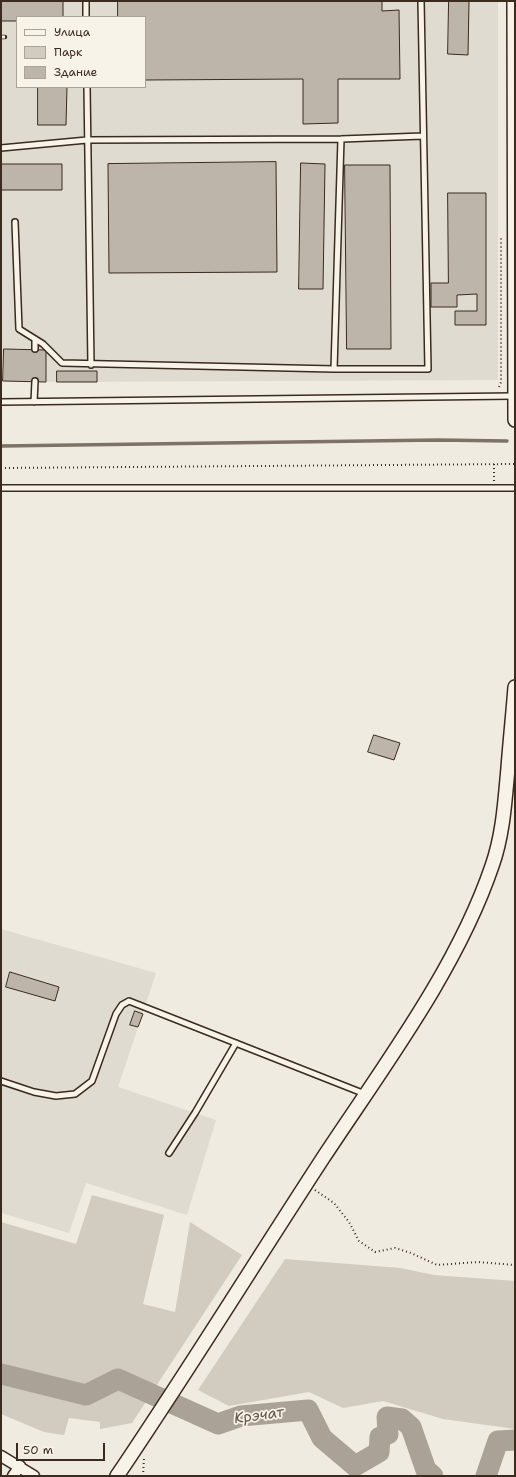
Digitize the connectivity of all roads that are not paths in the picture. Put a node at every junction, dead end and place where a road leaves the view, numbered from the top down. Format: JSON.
{"nodes":[{"id":1,"x":86,"y":1,"type":"edge"},
{"id":2,"x":421,"y":1,"type":"edge"},
{"id":3,"x":514,"y":1,"type":"edge"},
{"id":4,"x":86,"y":16,"type":"edge"},
{"id":5,"x":87,"y":88,"type":"edge"},
{"id":6,"x":423,"y":136,"type":"junction"},
{"id":7,"x":341,"y":138,"type":"junction"},
{"id":8,"x":87,"y":140,"type":"junction"},
{"id":9,"x":1,"y":148,"type":"edge"},
{"id":10,"x":15,"y":222,"type":"dead end"},
{"id":11,"x":35,"y":339,"type":"junction"},
{"id":12,"x":35,"y":349,"type":"dead end"},
{"id":13,"x":91,"y":365,"type":"junction"},
{"id":14,"x":334,"y":369,"type":"junction"},
{"id":15,"x":35,"y":381,"type":"dead end"},
{"id":16,"x":514,"y":396,"type":"edge"},
{"id":17,"x":1,"y":402,"type":"edge"},
{"id":18,"x":34,"y":402,"type":"junction"},
{"id":19,"x":515,"y":420,"type":"edge"},
{"id":20,"x":1,"y":488,"type":"edge"},
{"id":21,"x":515,"y":488,"type":"edge"},
{"id":22,"x":515,"y":687,"type":"edge"},
{"id":23,"x":236,"y":1042,"type":"junction"},
{"id":24,"x":1,"y":1081,"type":"edge"},
{"id":25,"x":365,"y":1094,"type":"junction"},
{"id":26,"x":169,"y":1153,"type":"dead end"},
{"id":27,"x":1,"y":1456,"type":"edge"},
{"id":28,"x":20,"y":1466,"type":"junction"},
{"id":29,"x":13,"y":1476,"type":"edge"},
{"id":30,"x":34,"y":1476,"type":"edge"},
{"id":31,"x":117,"y":1476,"type":"edge"}],
"edges":[{"from":1,"to":4,"type":"lane"},
{"from":2,"to":6,"type":"lane"},
{"from":3,"to":16,"type":"street"},
{"from":5,"to":8,"type":"lane"},
{"from":6,"to":7,"type":"lane"},
{"from":6,"to":14,"type":"lane"},
{"from":7,"to":8,"type":"lane"},
{"from":7,"to":14,"type":"lane"},
{"from":8,"to":9,"type":"lane"},
{"from":8,"to":13,"type":"lane"},
{"from":10,"to":11,"type":"lane"},
{"from":11,"to":12,"type":"lane"},
{"from":11,"to":13,"type":"lane"},
{"from":13,"to":14,"type":"lane"},
{"from":15,"to":18,"type":"lane"},
{"from":16,"to":18,"type":"lane"},
{"from":16,"to":19,"type":"street"},
{"from":17,"to":18,"type":"lane"},
{"from":20,"to":21,"type":"lane"},
{"from":22,"to":25,"type":"street"},
{"from":23,"to":24,"type":"lane"},
{"from":23,"to":25,"type":"lane"},
{"from":23,"to":26,"type":"lane"},
{"from":25,"to":31,"type":"street"},
{"from":27,"to":28,"type":"street"},
{"from":28,"to":29,"type":"street"},
{"from":28,"to":30,"type":"street"}]}
